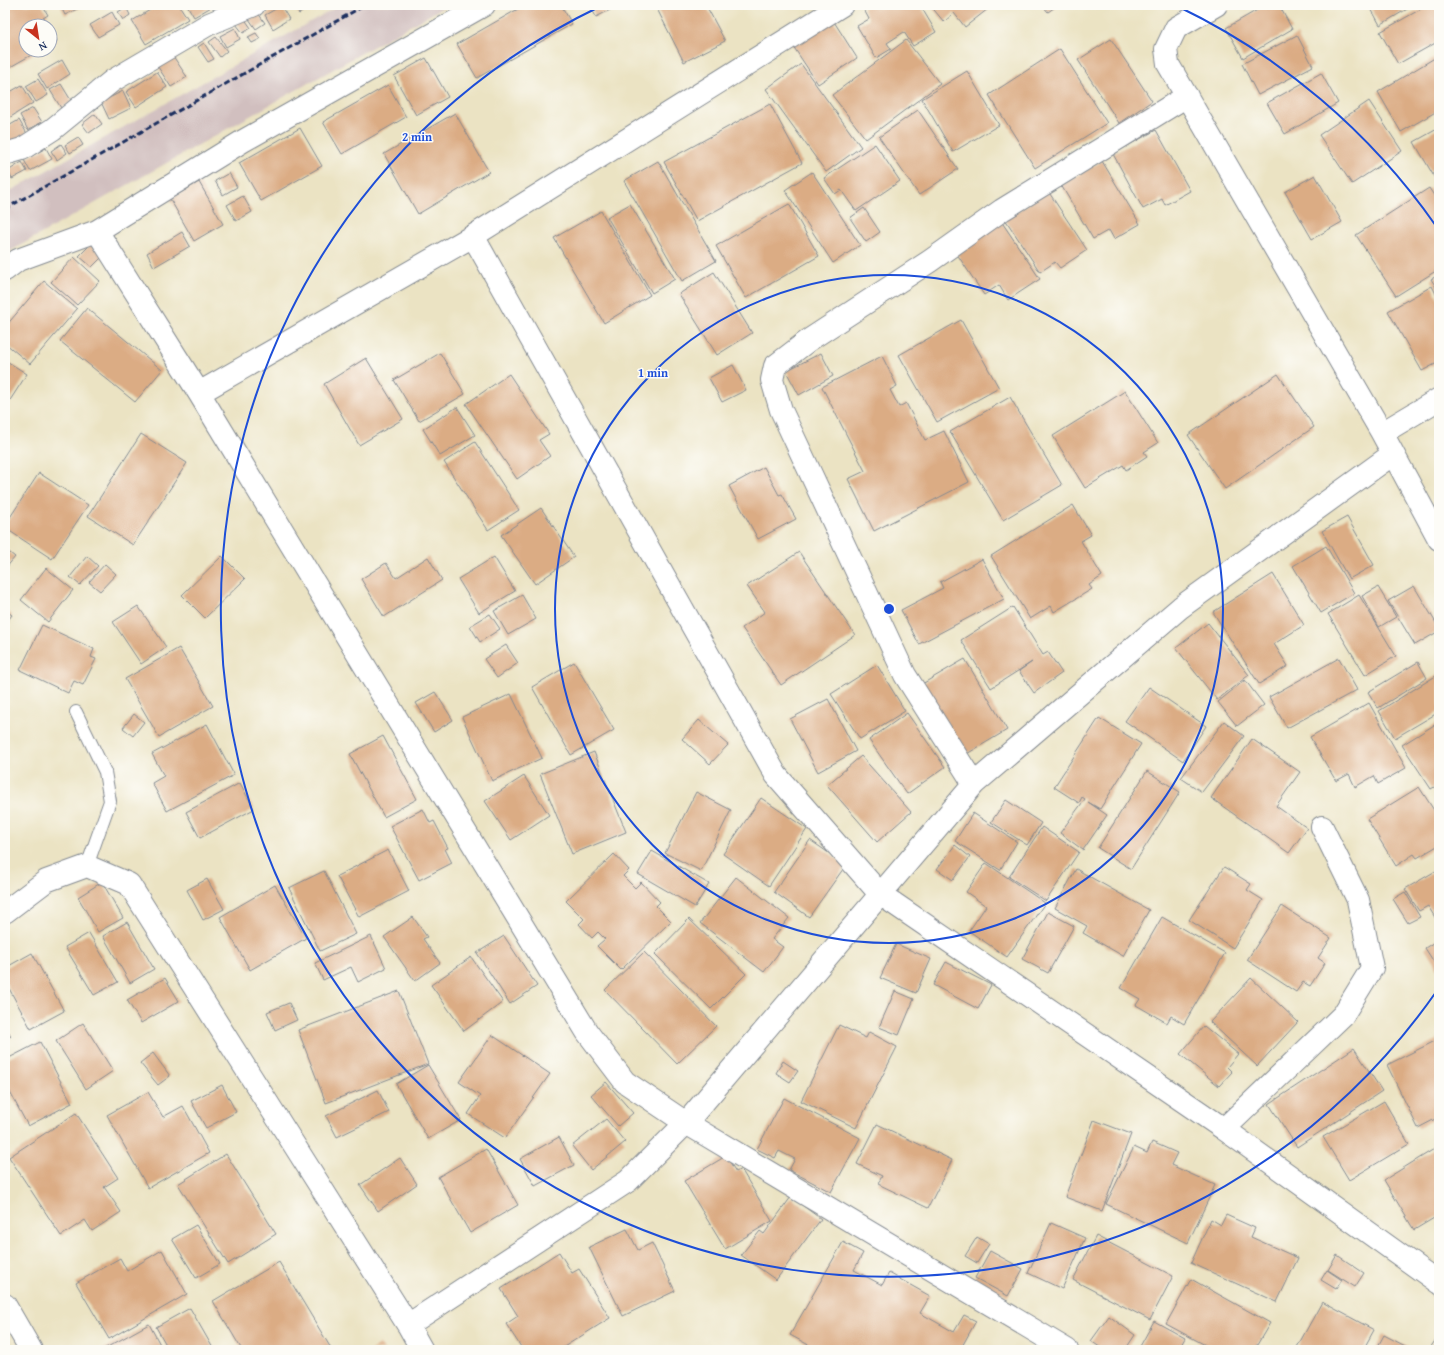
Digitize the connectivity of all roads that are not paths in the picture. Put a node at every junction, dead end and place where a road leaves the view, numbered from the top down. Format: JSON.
{"nodes":[{"id":1,"x":254,"y":5,"type":"edge"},
{"id":2,"x":484,"y":5,"type":"edge"},
{"id":3,"x":842,"y":5,"type":"edge"},
{"id":4,"x":1216,"y":5,"type":"edge"},
{"id":5,"x":1187,"y":96,"type":"junction"},
{"id":6,"x":5,"y":154,"type":"edge"},
{"id":7,"x":97,"y":231,"type":"junction"},
{"id":8,"x":473,"y":236,"type":"junction"},
{"id":9,"x":5,"y":270,"type":"edge"},
{"id":10,"x":199,"y":393,"type":"junction"},
{"id":11,"x":1439,"y":399,"type":"edge"},
{"id":12,"x":1382,"y":433,"type":"junction"},
{"id":13,"x":1393,"y":454,"type":"junction"},
{"id":14,"x":1439,"y":539,"type":"edge"},
{"id":15,"x":76,"y":712,"type":"dead end"},
{"id":16,"x":974,"y":784,"type":"junction"},
{"id":17,"x":1322,"y":827,"type":"dead end"},
{"id":18,"x":88,"y":866,"type":"junction"},
{"id":19,"x":880,"y":894,"type":"junction"},
{"id":20,"x":5,"y":912,"type":"edge"},
{"id":21,"x":686,"y":1123,"type":"junction"},
{"id":22,"x":1224,"y":1129,"type":"junction"},
{"id":23,"x":1439,"y":1283,"type":"edge"},
{"id":24,"x":5,"y":1305,"type":"edge"},
{"id":25,"x":408,"y":1325,"type":"junction"},
{"id":26,"x":31,"y":1350,"type":"edge"},
{"id":27,"x":422,"y":1350,"type":"edge"},
{"id":28,"x":1067,"y":1350,"type":"edge"}],
"edges":[{"from":1,"to":6,"type":"street"},
{"from":2,"to":7,"type":"street"},
{"from":3,"to":8,"type":"street"},
{"from":4,"to":5,"type":"street"},
{"from":5,"to":12,"type":"street"},
{"from":5,"to":16,"type":"street"},
{"from":7,"to":9,"type":"street"},
{"from":7,"to":10,"type":"street"},
{"from":8,"to":10,"type":"street"},
{"from":8,"to":19,"type":"street"},
{"from":10,"to":21,"type":"street"},
{"from":11,"to":12,"type":"street"},
{"from":12,"to":13,"type":"street"},
{"from":13,"to":14,"type":"street"},
{"from":13,"to":16,"type":"street"},
{"from":15,"to":18,"type":"lane"},
{"from":16,"to":19,"type":"street"},
{"from":17,"to":22,"type":"street"},
{"from":18,"to":20,"type":"street"},
{"from":18,"to":25,"type":"street"},
{"from":19,"to":21,"type":"street"},
{"from":19,"to":22,"type":"street"},
{"from":21,"to":25,"type":"street"},
{"from":21,"to":28,"type":"street"},
{"from":22,"to":23,"type":"street"},
{"from":24,"to":26,"type":"street"},
{"from":25,"to":27,"type":"street"}]}
